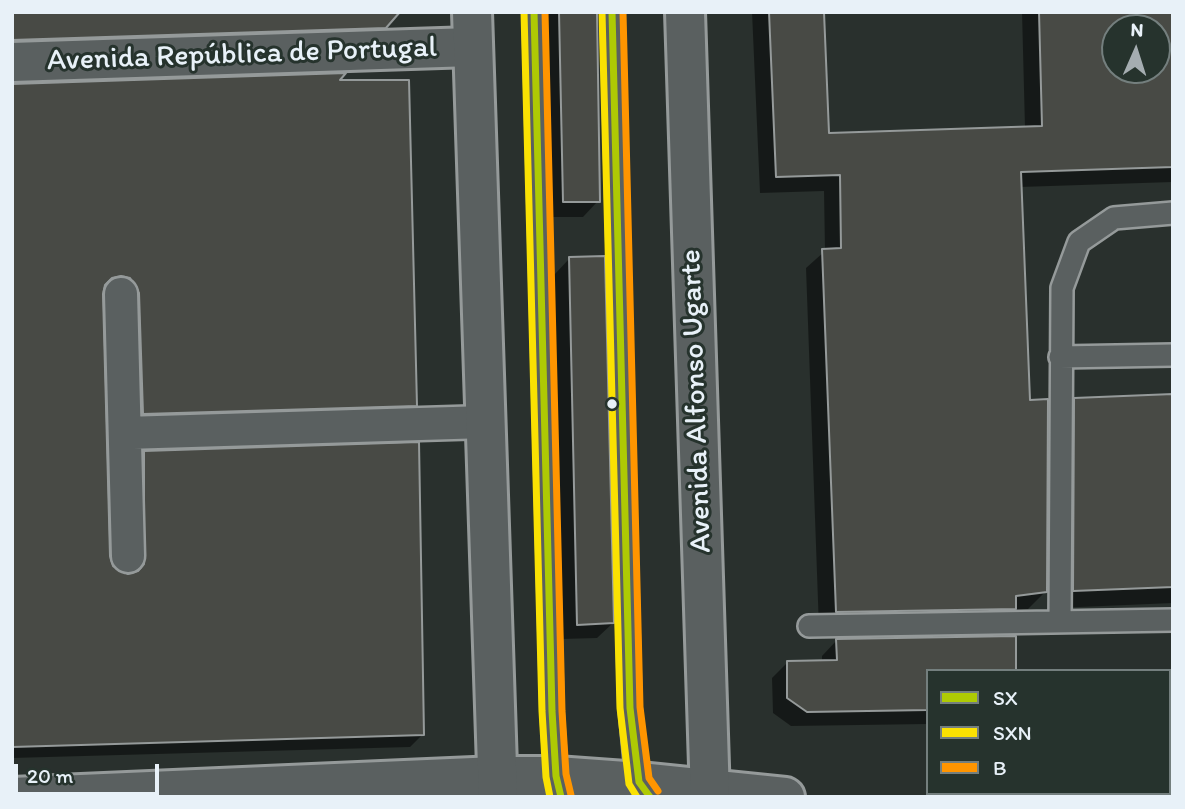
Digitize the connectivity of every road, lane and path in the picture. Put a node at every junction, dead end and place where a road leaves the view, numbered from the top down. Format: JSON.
{"nodes":[{"id":1,"x":534,"y":12,"type":"edge"},
{"id":2,"x":612,"y":12,"type":"edge"},
{"id":3,"x":685,"y":12,"type":"edge"},
{"id":4,"x":472,"y":30,"type":"edge"},
{"id":5,"x":12,"y":62,"type":"edge"},
{"id":6,"x":1173,"y":213,"type":"edge"},
{"id":7,"x":121,"y":294,"type":"dead end"},
{"id":8,"x":1173,"y":355,"type":"edge"},
{"id":9,"x":1060,"y":357,"type":"junction"},
{"id":10,"x":486,"y":422,"type":"junction"},
{"id":11,"x":125,"y":433,"type":"junction"},
{"id":12,"x":128,"y":556,"type":"dead end"},
{"id":13,"x":1173,"y":620,"type":"edge"},
{"id":14,"x":1060,"y":621,"type":"junction"},
{"id":15,"x":808,"y":626,"type":"dead end"},
{"id":16,"x":558,"y":786,"type":"edge"},
{"id":17,"x":500,"y":790,"type":"edge"},
{"id":18,"x":643,"y":792,"type":"edge"},
{"id":19,"x":708,"y":794,"type":"edge"},
{"id":20,"x":1024,"y":795,"type":"edge"},
{"id":21,"x":12,"y":797,"type":"edge"},
{"id":22,"x":785,"y":797,"type":"edge"},
{"id":23,"x":972,"y":797,"type":"edge"}],
"edges":[{"from":1,"to":16,"type":"lane"},
{"from":2,"to":18,"type":"lane"},
{"from":3,"to":19,"type":"main road","name":"Avenida Alfonso Ugarte"},
{"from":4,"to":5,"type":"main road","name":"Avenida República de Portugal"},
{"from":4,"to":10,"type":"main road"},
{"from":6,"to":9,"type":"lane"},
{"from":7,"to":11,"type":"street"},
{"from":8,"to":9,"type":"lane"},
{"from":9,"to":14,"type":"lane"},
{"from":10,"to":11,"type":"street"},
{"from":10,"to":17,"type":"main road"},
{"from":11,"to":12,"type":"street"},
{"from":13,"to":14,"type":"lane"},
{"from":14,"to":15,"type":"lane"},
{"from":16,"to":17,"type":"main road"},
{"from":16,"to":18,"type":"main road"},
{"from":17,"to":21,"type":"main road"},
{"from":18,"to":19,"type":"main road"},
{"from":19,"to":22,"type":"main road"},
{"from":20,"to":23,"type":"main road"}]}
